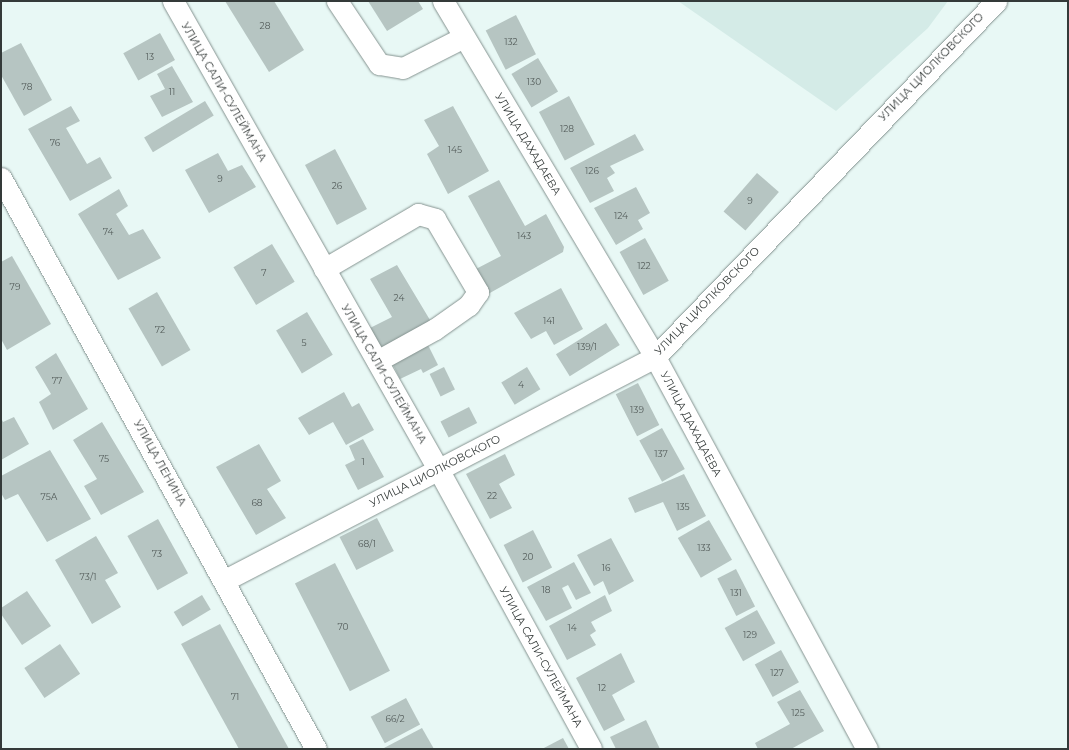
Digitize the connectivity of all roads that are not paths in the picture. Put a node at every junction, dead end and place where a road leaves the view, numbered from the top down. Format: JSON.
{"nodes":[{"id":1,"x":173,"y":1,"type":"edge"},
{"id":2,"x":337,"y":1,"type":"edge"},
{"id":3,"x":443,"y":1,"type":"edge"},
{"id":4,"x":996,"y":1,"type":"edge"},
{"id":5,"x":464,"y":37,"type":"junction"},
{"id":6,"x":1,"y":178,"type":"edge"},
{"id":7,"x":324,"y":269,"type":"junction"},
{"id":8,"x":655,"y":356,"type":"junction"},
{"id":9,"x":377,"y":361,"type":"junction"},
{"id":10,"x":438,"y":469,"type":"junction"},
{"id":11,"x":225,"y":580,"type":"junction"},
{"id":12,"x":316,"y":749,"type":"edge"},
{"id":13,"x":591,"y":749,"type":"edge"},
{"id":14,"x":867,"y":749,"type":"edge"}],
"edges":[{"from":1,"to":7,"type":"street","name":"УЛИЦА САЛИ-СУЛЕЙМАНА"},
{"from":2,"to":5,"type":"street"},
{"from":3,"to":5,"type":"street","name":"УЛИЦА ДАХАДАЕВА"},
{"from":4,"to":8,"type":"street","name":"УЛИЦА ЦИОЛКОВСКОГО"},
{"from":5,"to":8,"type":"street","name":"УЛИЦА ДАХАДАЕВА"},
{"from":6,"to":11,"type":"street","name":"УЛИЦА ЛЕНИНА"},
{"from":7,"to":9,"type":"street","name":"УЛИЦА САЛИ-СУЛЕЙМАНА"},
{"from":7,"to":9,"type":"street"},
{"from":8,"to":10,"type":"street","name":"УЛИЦА ЦИОЛКОВСКОГО"},
{"from":8,"to":14,"type":"street","name":"УЛИЦА ДАХАДАЕВА"},
{"from":9,"to":10,"type":"street","name":"УЛИЦА САЛИ-СУЛЕЙМАНА"},
{"from":10,"to":11,"type":"street","name":"УЛИЦА ЦИОЛКОВСКОГО"},
{"from":10,"to":13,"type":"street","name":"УЛИЦА САЛИ-СУЛЕЙМАНА"},
{"from":11,"to":12,"type":"street","name":"УЛИЦА ЛЕНИНА"}]}
